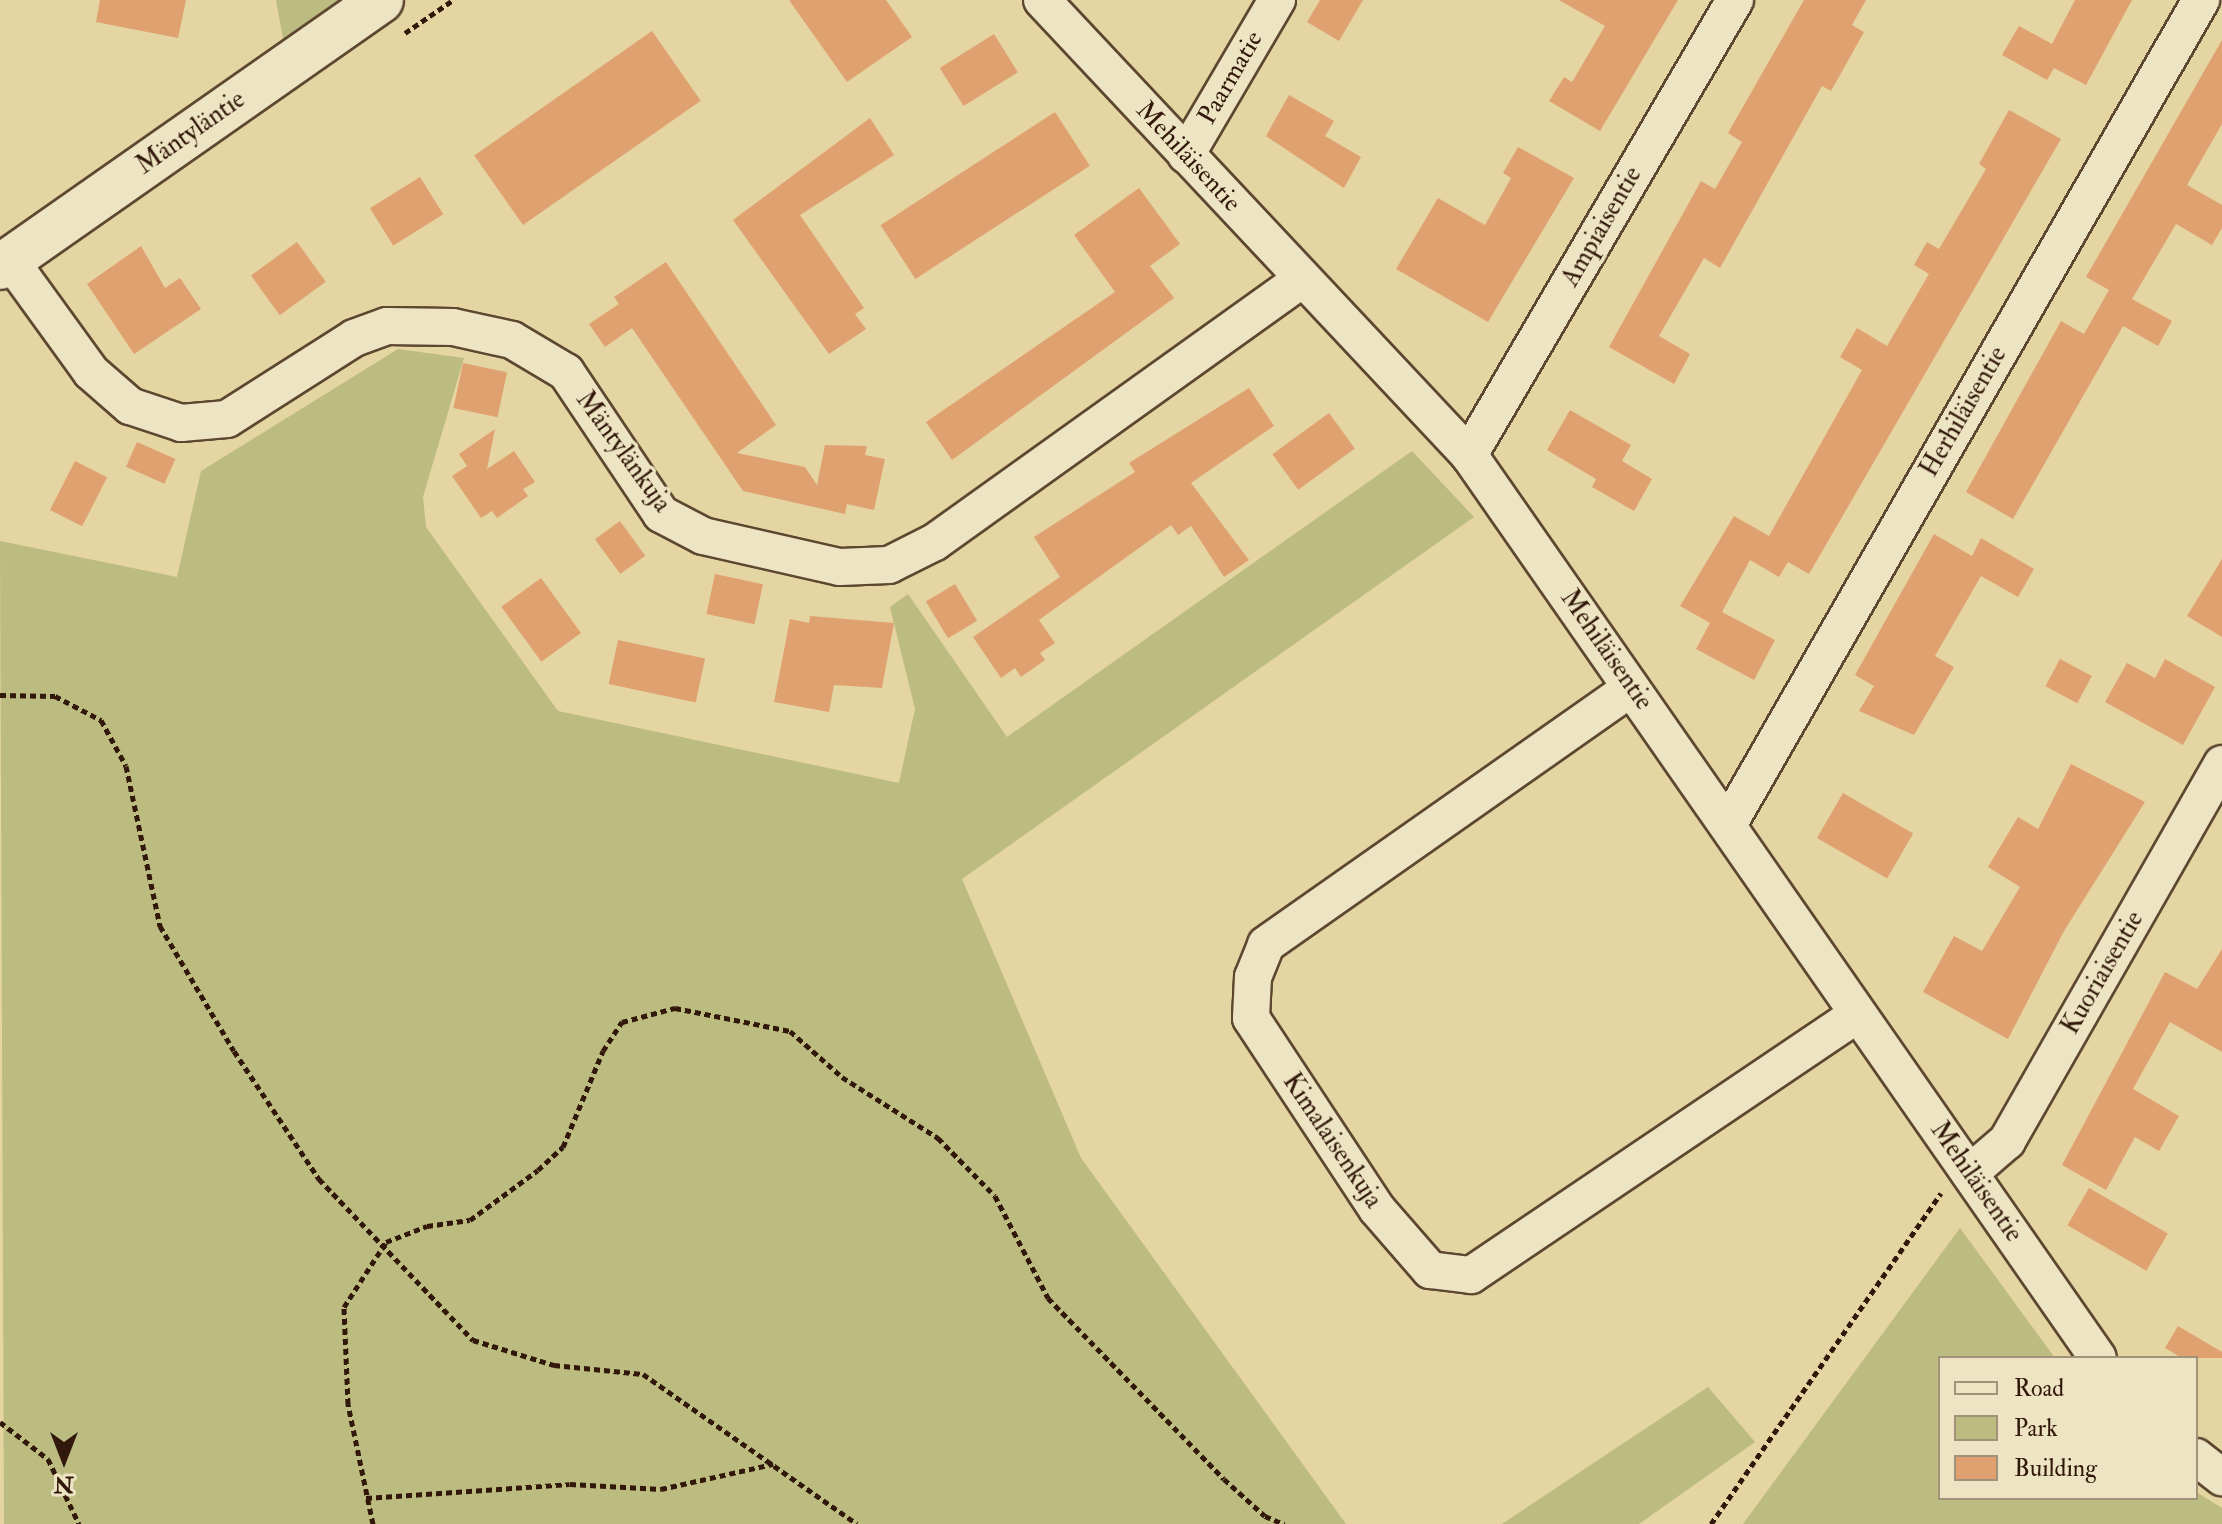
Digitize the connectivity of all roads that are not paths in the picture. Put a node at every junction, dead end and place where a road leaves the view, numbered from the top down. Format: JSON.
{"nodes":[{"id":1,"x":381,"y":0,"type":"edge"},
{"id":2,"x":1042,"y":0,"type":"edge"},
{"id":3,"x":1277,"y":0,"type":"edge"},
{"id":4,"x":1735,"y":0,"type":"edge"},
{"id":5,"x":2201,"y":0,"type":"edge"},
{"id":6,"x":1186,"y":155,"type":"junction"},
{"id":7,"x":5,"y":263,"type":"edge"},
{"id":8,"x":1302,"y":279,"type":"junction"},
{"id":9,"x":1469,"y":455,"type":"junction"},
{"id":10,"x":1631,"y":688,"type":"junction"},
{"id":11,"x":2222,"y":764,"type":"edge"},
{"id":12,"x":1728,"y":825,"type":"junction"},
{"id":13,"x":1857,"y":1015,"type":"junction"},
{"id":14,"x":1971,"y":1172,"type":"junction"},
{"id":15,"x":2097,"y":1356,"type":"edge"},
{"id":16,"x":2198,"y":1459,"type":"edge"},
{"id":17,"x":2222,"y":1477,"type":"edge"}],
"edges":[{"from":1,"to":7,"type":"street","name":"Mäntyläntie"},
{"from":2,"to":6,"type":"street","name":"Mehiläisentie"},
{"from":3,"to":6,"type":"street","name":"Paarmatie"},
{"from":4,"to":9,"type":"street","name":"Ampiaisentie"},
{"from":5,"to":12,"type":"street","name":"Herhiläisentie"},
{"from":6,"to":8,"type":"street","name":"Mehiläisentie"},
{"from":7,"to":8,"type":"street","name":"Mäntylänkuja"},
{"from":8,"to":9,"type":"street","name":"Mehiläisentie"},
{"from":9,"to":10,"type":"street","name":"Mehiläisentie"},
{"from":10,"to":12,"type":"street","name":"Mehiläisentie"},
{"from":10,"to":13,"type":"street","name":"Kimalaisenkuja"},
{"from":11,"to":14,"type":"street","name":"Kuoriaisentie"},
{"from":12,"to":13,"type":"street","name":"Mehiläisentie"},
{"from":13,"to":14,"type":"street","name":"Mehiläisentie"},
{"from":14,"to":15,"type":"street","name":"Mehiläisentie"},
{"from":16,"to":17,"type":"street"}]}
